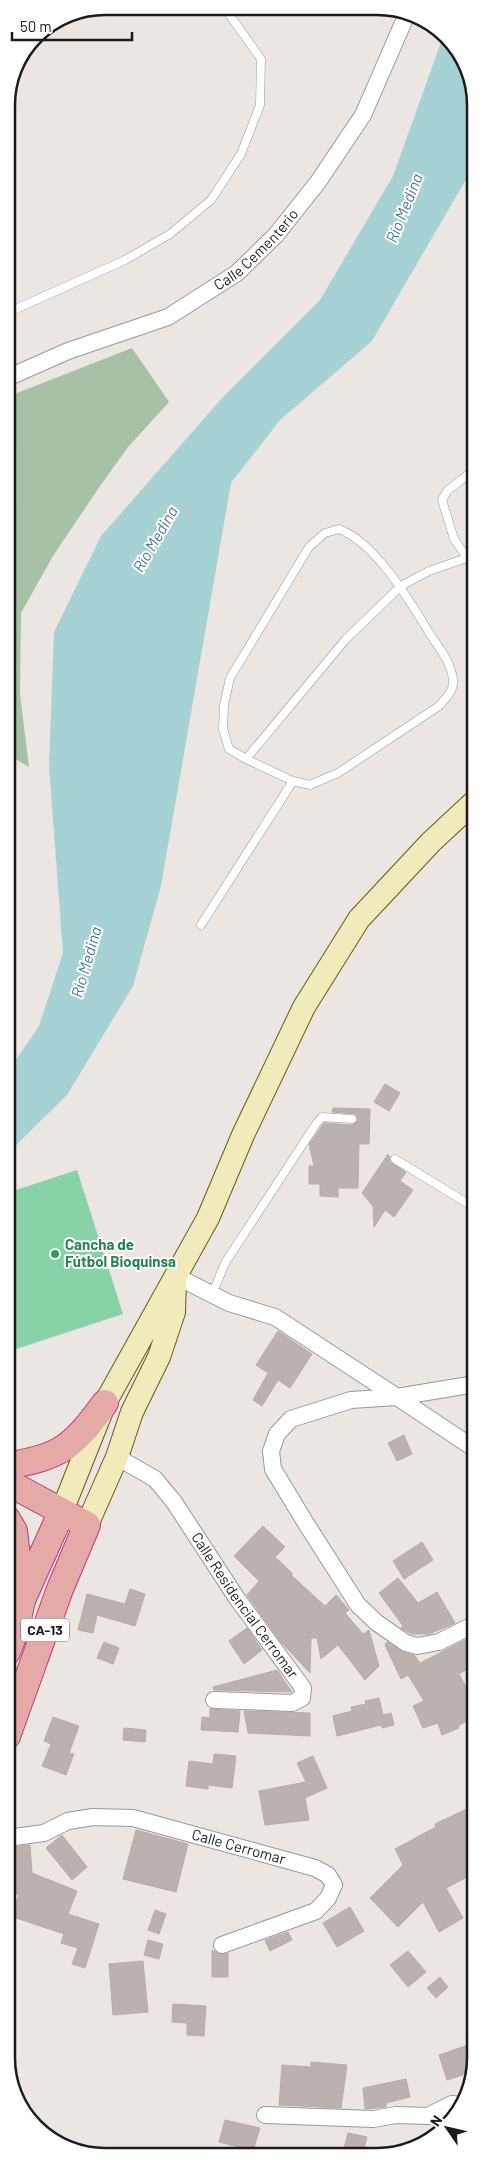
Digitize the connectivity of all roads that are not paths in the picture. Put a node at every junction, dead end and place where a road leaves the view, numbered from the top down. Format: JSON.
{"nodes":[{"id":1,"x":230,"y":15,"type":"edge"},
{"id":2,"x":405,"y":20,"type":"edge"},
{"id":3,"x":15,"y":309,"type":"edge"},
{"id":4,"x":15,"y":374,"type":"edge"},
{"id":5,"x":467,"y":475,"type":"edge"},
{"id":6,"x":466,"y":559,"type":"joint"},
{"id":7,"x":400,"y":586,"type":"junction"},
{"id":8,"x":246,"y":760,"type":"junction"},
{"id":9,"x":293,"y":781,"type":"junction"},
{"id":10,"x":467,"y":808,"type":"edge"},
{"id":11,"x":201,"y":925,"type":"dead end"},
{"id":12,"x":352,"y":1119,"type":"dead end"},
{"id":13,"x":395,"y":1159,"type":"dead end"},
{"id":14,"x":467,"y":1203,"type":"edge"},
{"id":15,"x":176,"y":1276,"type":"junction"},
{"id":16,"x":212,"y":1295,"type":"junction"},
{"id":17,"x":467,"y":1385,"type":"edge"},
{"id":18,"x":397,"y":1397,"type":"junction"},
{"id":19,"x":105,"y":1403,"type":"junction"},
{"id":20,"x":467,"y":1444,"type":"edge"},
{"id":21,"x":117,"y":1457,"type":"junction"},
{"id":22,"x":15,"y":1464,"type":"edge"},
{"id":23,"x":15,"y":1486,"type":"edge"},
{"id":24,"x":62,"y":1512,"type":"junction"},
{"id":25,"x":87,"y":1525,"type":"junction"},
{"id":26,"x":15,"y":1540,"type":"edge"},
{"id":27,"x":22,"y":1600,"type":"junction"},
{"id":28,"x":15,"y":1621,"type":"edge"},
{"id":29,"x":467,"y":1628,"type":"edge"},
{"id":30,"x":214,"y":1700,"type":"dead end"},
{"id":31,"x":15,"y":1714,"type":"edge"},
{"id":32,"x":15,"y":1837,"type":"edge"},
{"id":33,"x":222,"y":1945,"type":"dead end"},
{"id":34,"x":265,"y":2115,"type":"dead end"},
{"id":35,"x":422,"y":2116,"type":"edge"}],
"edges":[{"from":1,"to":3,"type":"lane"},
{"from":2,"to":4,"type":"street","name":"Calle Cementerio"},
{"from":5,"to":6,"type":"lane"},
{"from":6,"to":7,"type":"lane"},
{"from":7,"to":8,"type":"lane"},
{"from":7,"to":8,"type":"lane"},
{"from":7,"to":9,"type":"lane"},
{"from":8,"to":9,"type":"lane"},
{"from":9,"to":11,"type":"lane"},
{"from":10,"to":15,"type":"main road"},
{"from":12,"to":16,"type":"lane"},
{"from":13,"to":14,"type":"lane"},
{"from":15,"to":16,"type":"street"},
{"from":15,"to":19,"type":"main road"},
{"from":15,"to":21,"type":"main road"},
{"from":16,"to":18,"type":"street"},
{"from":17,"to":18,"type":"street"},
{"from":18,"to":20,"type":"street"},
{"from":18,"to":29,"type":"street"},
{"from":19,"to":22,"type":"highway"},
{"from":19,"to":24,"type":"main road"},
{"from":21,"to":25,"type":"main road"},
{"from":21,"to":30,"type":"street","name":"Calle Residencial Cerromar"},
{"from":23,"to":24,"type":"highway"},
{"from":24,"to":25,"type":"highway"},
{"from":24,"to":27,"type":"highway","number":"CA-13"},
{"from":25,"to":31,"type":"highway","number":"CA-13"},
{"from":26,"to":27,"type":"highway"},
{"from":27,"to":28,"type":"highway","number":"CA-13"},
{"from":32,"to":33,"type":"street","name":"Calle Cerromar"},
{"from":34,"to":35,"type":"street"}]}
